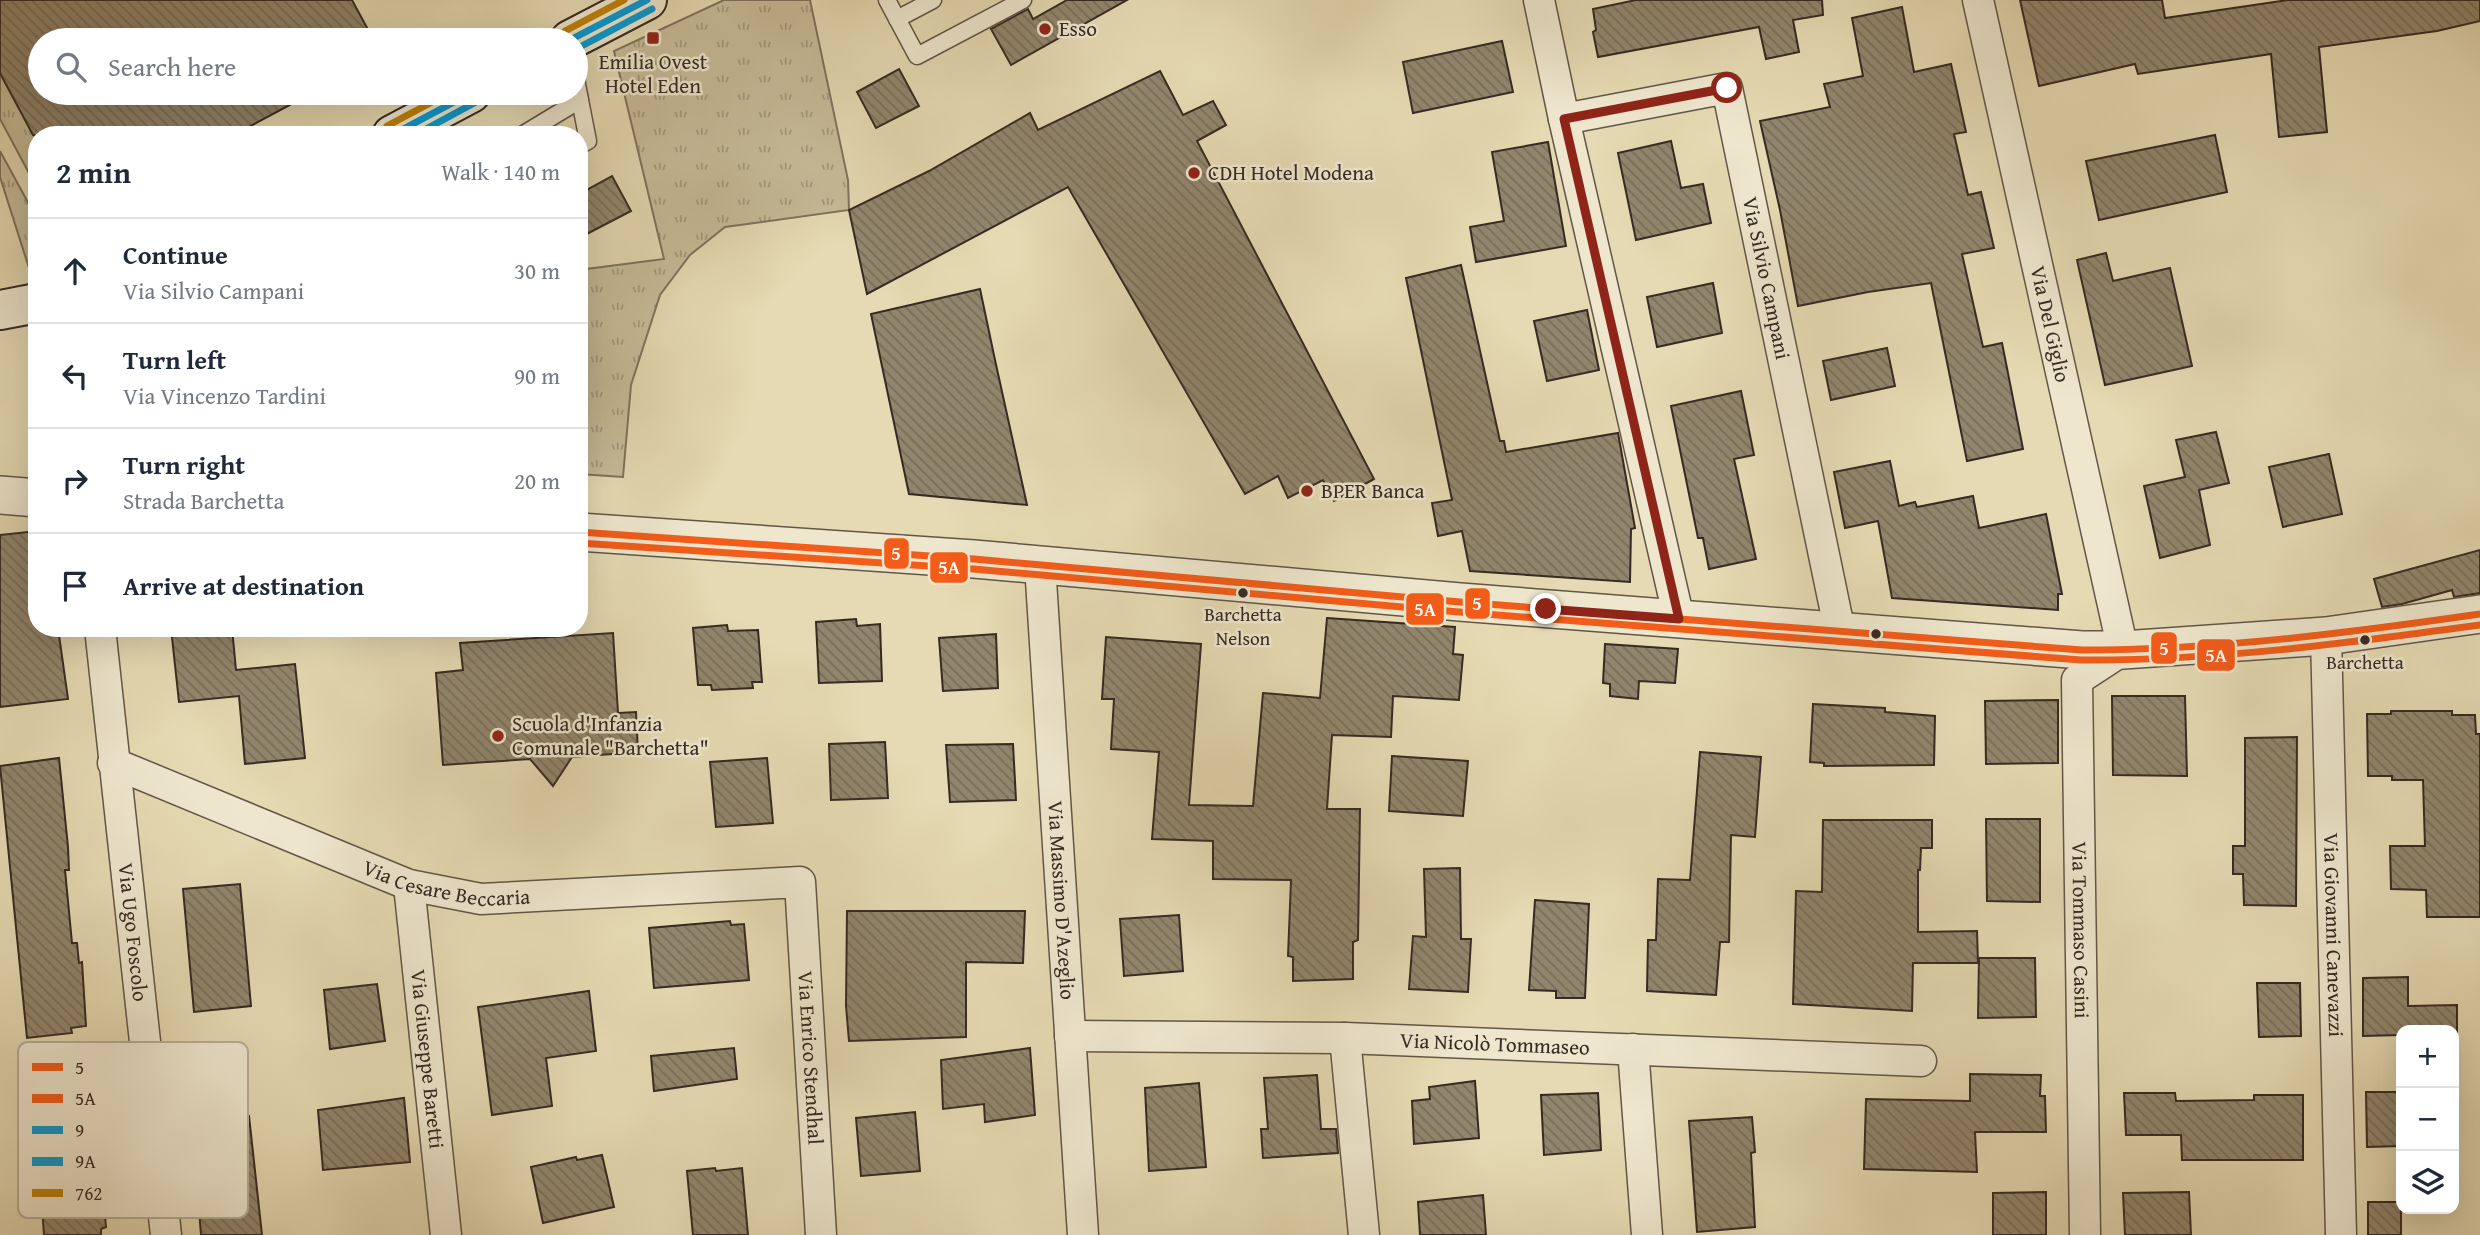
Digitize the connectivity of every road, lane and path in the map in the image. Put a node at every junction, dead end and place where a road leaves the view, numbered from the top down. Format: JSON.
{"nodes":[{"id":1,"x":647,"y":0,"type":"edge"},
{"id":2,"x":887,"y":0,"type":"edge"},
{"id":3,"x":933,"y":0,"type":"edge"},
{"id":4,"x":1023,"y":0,"type":"edge"},
{"id":5,"x":1539,"y":0,"type":"edge"},
{"id":6,"x":1978,"y":0,"type":"edge"},
{"id":7,"x":897,"y":19,"type":"junction"},
{"id":8,"x":588,"y":31,"type":"edge"},
{"id":9,"x":448,"y":105,"type":"edge"},
{"id":10,"x":572,"y":105,"type":"edge"},
{"id":11,"x":581,"y":105,"type":"edge"},
{"id":12,"x":1564,"y":119,"type":"junction"},
{"id":13,"x":409,"y":126,"type":"edge"},
{"id":14,"x":537,"y":126,"type":"edge"},
{"id":15,"x":585,"y":126,"type":"edge"},
{"id":16,"x":28,"y":305,"type":"edge"},
{"id":17,"x":0,"y":310,"type":"edge"},
{"id":18,"x":0,"y":495,"type":"edge"},
{"id":19,"x":28,"y":497,"type":"edge"},
{"id":20,"x":588,"y":532,"type":"edge"},
{"id":21,"x":1040,"y":565,"type":"junction"},
{"id":22,"x":2480,"y":614,"type":"edge"},
{"id":23,"x":1679,"y":619,"type":"junction"},
{"id":24,"x":1839,"y":632,"type":"junction"},
{"id":25,"x":2326,"y":636,"type":"junction"},
{"id":26,"x":101,"y":637,"type":"edge"},
{"id":27,"x":2123,"y":650,"type":"junction"},
{"id":28,"x":113,"y":763,"type":"junction"},
{"id":29,"x":800,"y":882,"type":"joint"},
{"id":30,"x":410,"y":885,"type":"junction"},
{"id":31,"x":1070,"y":1036,"type":"junction"},
{"id":32,"x":1345,"y":1038,"type":"junction"},
{"id":33,"x":144,"y":1042,"type":"edge"},
{"id":34,"x":1633,"y":1049,"type":"junction"},
{"id":35,"x":1921,"y":1061,"type":"dead end"},
{"id":36,"x":446,"y":1235,"type":"edge"},
{"id":37,"x":821,"y":1235,"type":"edge"},
{"id":38,"x":1083,"y":1235,"type":"edge"},
{"id":39,"x":1364,"y":1235,"type":"edge"},
{"id":40,"x":1647,"y":1235,"type":"edge"},
{"id":41,"x":2085,"y":1235,"type":"edge"},
{"id":42,"x":2340,"y":1235,"type":"edge"}],
"edges":[{"from":1,"to":8,"type":"main road"},
{"from":2,"to":7,"type":"lane"},
{"from":3,"to":7,"type":"lane"},
{"from":4,"to":7,"type":"lane"},
{"from":5,"to":12,"type":"street"},
{"from":6,"to":27,"type":"street","name":"Via Del Giglio"},
{"from":9,"to":13,"type":"main road"},
{"from":10,"to":14,"type":"lane"},
{"from":11,"to":15,"type":"lane"},
{"from":12,"to":23,"type":"street"},
{"from":12,"to":24,"type":"street","name":"Via Silvio Campani"},
{"from":16,"to":17,"type":"main road"},
{"from":18,"to":19,"type":"street"},
{"from":20,"to":21,"type":"street"},
{"from":21,"to":23,"type":"street"},
{"from":21,"to":31,"type":"street","name":"Via Massimo D'Azeglio"},
{"from":22,"to":25,"type":"street"},
{"from":23,"to":24,"type":"street"},
{"from":24,"to":27,"type":"street"},
{"from":25,"to":27,"type":"street"},
{"from":25,"to":42,"type":"street","name":"Via Giovanni Canevazzi"},
{"from":26,"to":28,"type":"street","name":"Via Ugo Foscolo"},
{"from":27,"to":41,"type":"street","name":"Via Tommaso Casini"},
{"from":28,"to":30,"type":"street","name":"Via Cesare Beccaria"},
{"from":28,"to":33,"type":"street","name":"Via Ugo Foscolo"},
{"from":29,"to":30,"type":"street","name":"Via Cesare Beccaria"},
{"from":29,"to":37,"type":"street","name":"Via Enrico Stendhal"},
{"from":30,"to":36,"type":"street","name":"Via Giuseppe Baretti"},
{"from":31,"to":32,"type":"street","name":"Via Nicolò Tommaseo"},
{"from":31,"to":38,"type":"street","name":"Via Massimo D'Azeglio"},
{"from":32,"to":34,"type":"street","name":"Via Nicolò Tommaseo"},
{"from":32,"to":39,"type":"street"},
{"from":34,"to":35,"type":"street","name":"Via Nicolò Tommaseo"},
{"from":34,"to":40,"type":"street"}]}
